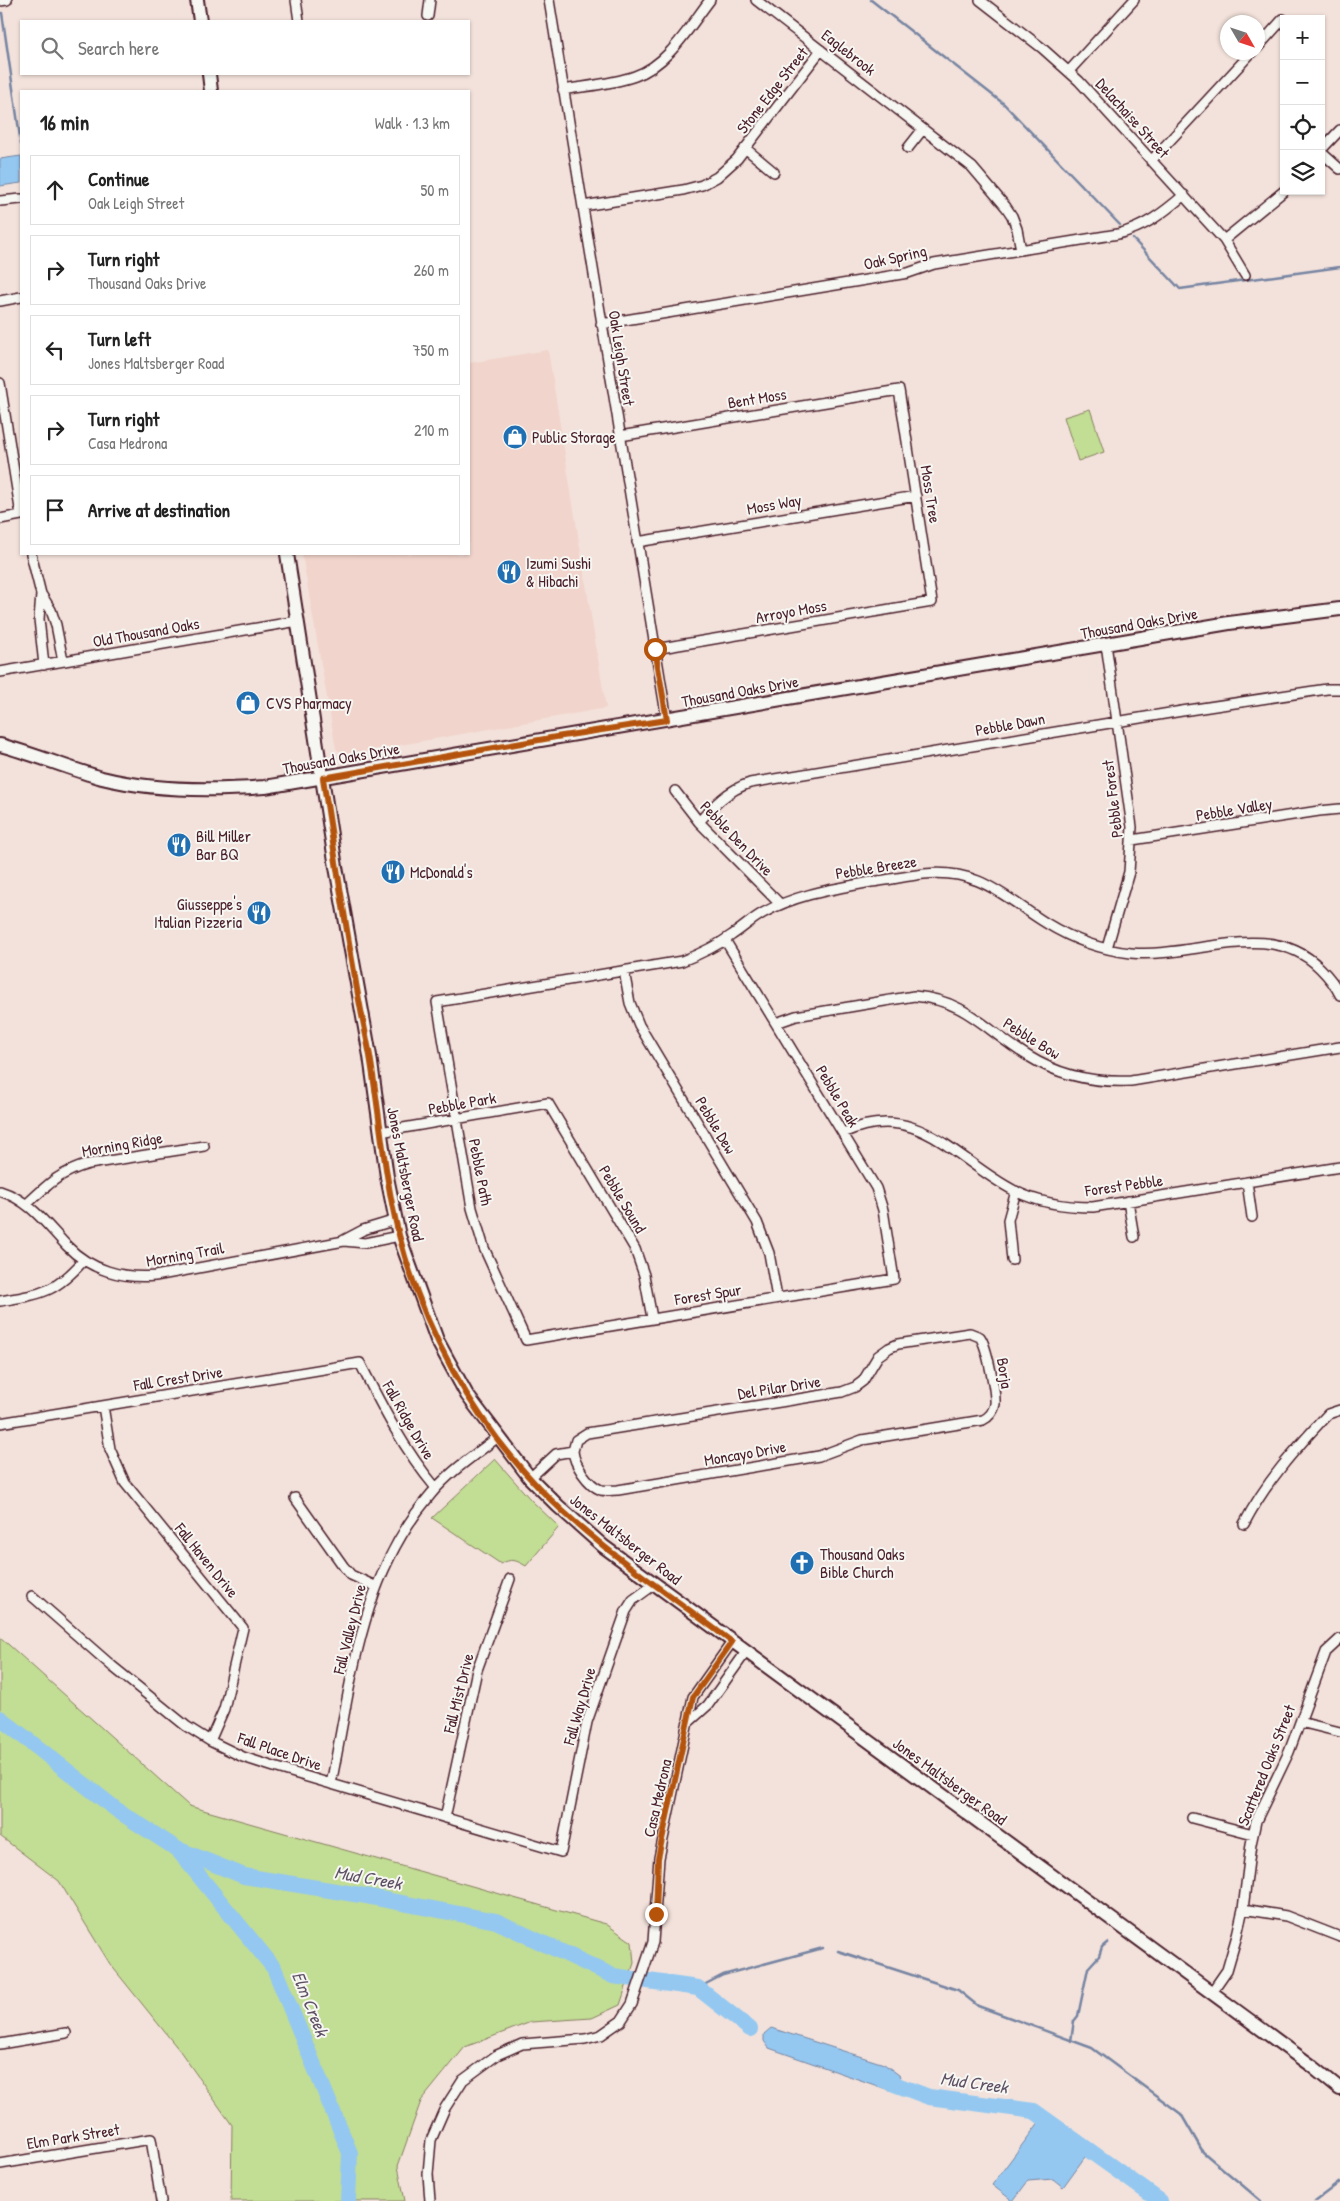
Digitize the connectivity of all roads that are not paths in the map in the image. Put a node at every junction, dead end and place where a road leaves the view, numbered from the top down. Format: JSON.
{"nodes":[{"id":1,"x":7,"y":0,"type":"edge"},
{"id":2,"x":197,"y":0,"type":"edge"},
{"id":3,"x":296,"y":0,"type":"edge"},
{"id":4,"x":430,"y":0,"type":"edge"},
{"id":5,"x":549,"y":0,"type":"edge"},
{"id":6,"x":710,"y":0,"type":"edge"},
{"id":7,"x":756,"y":0,"type":"edge"},
{"id":8,"x":980,"y":0,"type":"edge"},
{"id":9,"x":1134,"y":0,"type":"edge"},
{"id":10,"x":0,"y":1,"type":"edge"},
{"id":11,"x":428,"y":16,"type":"dead end"},
{"id":12,"x":200,"y":20,"type":"edge"},
{"id":13,"x":299,"y":20,"type":"edge"},
{"id":14,"x":1280,"y":22,"type":"edge"},
{"id":15,"x":1265,"y":39,"type":"edge"},
{"id":16,"x":822,"y":50,"type":"junction"},
{"id":17,"x":1245,"y":60,"type":"edge"},
{"id":18,"x":1069,"y":70,"type":"junction"},
{"id":19,"x":209,"y":75,"type":"edge"},
{"id":20,"x":212,"y":90,"type":"edge"},
{"id":21,"x":564,"y":90,"type":"junction"},
{"id":22,"x":923,"y":129,"type":"junction"},
{"id":23,"x":1340,"y":130,"type":"edge"},
{"id":24,"x":746,"y":148,"type":"junction"},
{"id":25,"x":908,"y":148,"type":"dead end"},
{"id":26,"x":1322,"y":150,"type":"edge"},
{"id":27,"x":1325,"y":155,"type":"edge"},
{"id":28,"x":1152,"y":161,"type":"junction"},
{"id":29,"x":1340,"y":169,"type":"edge"},
{"id":30,"x":774,"y":172,"type":"dead end"},
{"id":31,"x":1280,"y":194,"type":"edge"},
{"id":32,"x":1184,"y":195,"type":"junction"},
{"id":33,"x":20,"y":199,"type":"edge"},
{"id":34,"x":0,"y":201,"type":"edge"},
{"id":35,"x":583,"y":206,"type":"junction"},
{"id":36,"x":1224,"y":240,"type":"junction"},
{"id":37,"x":1021,"y":250,"type":"junction"},
{"id":38,"x":1245,"y":275,"type":"dead end"},
{"id":39,"x":20,"y":297,"type":"edge"},
{"id":40,"x":0,"y":301,"type":"edge"},
{"id":41,"x":601,"y":324,"type":"junction"},
{"id":42,"x":0,"y":383,"type":"edge"},
{"id":43,"x":899,"y":390,"type":"joint"},
{"id":44,"x":620,"y":436,"type":"junction"},
{"id":45,"x":916,"y":496,"type":"junction"},
{"id":46,"x":20,"y":509,"type":"edge"},
{"id":47,"x":20,"y":515,"type":"edge"},
{"id":48,"x":0,"y":519,"type":"edge"},
{"id":49,"x":637,"y":542,"type":"junction"},
{"id":50,"x":30,"y":555,"type":"edge"},
{"id":51,"x":287,"y":555,"type":"edge"},
{"id":52,"x":41,"y":594,"type":"junction"},
{"id":53,"x":932,"y":602,"type":"joint"},
{"id":54,"x":1340,"y":609,"type":"edge"},
{"id":55,"x":298,"y":622,"type":"junction"},
{"id":56,"x":1106,"y":644,"type":"junction"},
{"id":57,"x":655,"y":649,"type":"junction"},
{"id":58,"x":63,"y":661,"type":"junction"},
{"id":59,"x":44,"y":665,"type":"junction"},
{"id":60,"x":0,"y":672,"type":"edge"},
{"id":61,"x":1340,"y":689,"type":"edge"},
{"id":62,"x":667,"y":720,"type":"junction"},
{"id":63,"x":1117,"y":722,"type":"junction"},
{"id":64,"x":0,"y":745,"type":"edge"},
{"id":65,"x":323,"y":778,"type":"junction"},
{"id":66,"x":675,"y":791,"type":"dead end"},
{"id":67,"x":1340,"y":809,"type":"edge"},
{"id":68,"x":699,"y":822,"type":"junction"},
{"id":69,"x":1132,"y":840,"type":"junction"},
{"id":70,"x":780,"y":904,"type":"junction"},
{"id":71,"x":726,"y":940,"type":"junction"},
{"id":72,"x":1107,"y":948,"type":"junction"},
{"id":73,"x":624,"y":971,"type":"junction"},
{"id":74,"x":1340,"y":995,"type":"edge"},
{"id":75,"x":437,"y":1002,"type":"joint"},
{"id":76,"x":776,"y":1022,"type":"junction"},
{"id":77,"x":1340,"y":1047,"type":"edge"},
{"id":78,"x":548,"y":1103,"type":"joint"},
{"id":79,"x":456,"y":1120,"type":"junction"},
{"id":80,"x":380,"y":1132,"type":"junction"},
{"id":81,"x":843,"y":1133,"type":"junction"},
{"id":82,"x":204,"y":1146,"type":"dead end"},
{"id":83,"x":1340,"y":1167,"type":"edge"},
{"id":84,"x":1247,"y":1182,"type":"junction"},
{"id":85,"x":0,"y":1191,"type":"edge"},
{"id":86,"x":1016,"y":1191,"type":"junction"},
{"id":87,"x":1128,"y":1201,"type":"junction"},
{"id":88,"x":27,"y":1204,"type":"junction"},
{"id":89,"x":1252,"y":1217,"type":"dead end"},
{"id":90,"x":396,"y":1220,"type":"junction"},
{"id":91,"x":399,"y":1236,"type":"junction"},
{"id":92,"x":1134,"y":1237,"type":"dead end"},
{"id":93,"x":344,"y":1240,"type":"junction"},
{"id":94,"x":84,"y":1260,"type":"junction"},
{"id":95,"x":1012,"y":1260,"type":"dead end"},
{"id":96,"x":894,"y":1279,"type":"joint"},
{"id":97,"x":777,"y":1298,"type":"junction"},
{"id":98,"x":0,"y":1301,"type":"edge"},
{"id":99,"x":652,"y":1318,"type":"junction"},
{"id":100,"x":980,"y":1337,"type":"joint"},
{"id":101,"x":526,"y":1340,"type":"joint"},
{"id":102,"x":360,"y":1363,"type":"joint"},
{"id":103,"x":103,"y":1406,"type":"junction"},
{"id":104,"x":1340,"y":1410,"type":"edge"},
{"id":105,"x":990,"y":1414,"type":"joint"},
{"id":106,"x":0,"y":1423,"type":"edge"},
{"id":107,"x":498,"y":1437,"type":"junction"},
{"id":108,"x":572,"y":1451,"type":"junction"},
{"id":109,"x":530,"y":1478,"type":"junction"},
{"id":110,"x":436,"y":1488,"type":"junction"},
{"id":111,"x":295,"y":1498,"type":"dead end"},
{"id":112,"x":1244,"y":1524,"type":"dead end"},
{"id":113,"x":510,"y":1579,"type":"dead end"},
{"id":114,"x":655,"y":1584,"type":"junction"},
{"id":115,"x":375,"y":1586,"type":"junction"},
{"id":116,"x":32,"y":1596,"type":"dead end"},
{"id":117,"x":1340,"y":1639,"type":"edge"},
{"id":118,"x":732,"y":1642,"type":"junction"},
{"id":119,"x":746,"y":1652,"type":"junction"},
{"id":120,"x":710,"y":1672,"type":"junction"},
{"id":121,"x":724,"y":1682,"type":"junction"},
{"id":122,"x":689,"y":1722,"type":"junction"},
{"id":123,"x":1300,"y":1722,"type":"junction"},
{"id":124,"x":1340,"y":1732,"type":"edge"},
{"id":125,"x":210,"y":1741,"type":"junction"},
{"id":126,"x":331,"y":1784,"type":"junction"},
{"id":127,"x":445,"y":1818,"type":"junction"},
{"id":128,"x":1192,"y":1818,"type":"dead end"},
{"id":129,"x":1252,"y":1834,"type":"junction"},
{"id":130,"x":561,"y":1852,"type":"joint"},
{"id":131,"x":1243,"y":1908,"type":"junction"},
{"id":132,"x":1340,"y":1937,"type":"edge"},
{"id":133,"x":1212,"y":1993,"type":"junction"},
{"id":134,"x":66,"y":2033,"type":"dead end"},
{"id":135,"x":0,"y":2044,"type":"edge"},
{"id":136,"x":1340,"y":2090,"type":"edge"},
{"id":137,"x":0,"y":2164,"type":"edge"},
{"id":138,"x":161,"y":2201,"type":"edge"},
{"id":139,"x":430,"y":2201,"type":"edge"}],
"edges":[{"from":1,"to":10,"type":"street"},
{"from":2,"to":12,"type":"main road"},
{"from":3,"to":13,"type":"street"},
{"from":4,"to":11,"type":"street"},
{"from":5,"to":21,"type":"street","name":"Oak Leigh Street"},
{"from":6,"to":21,"type":"street"},
{"from":7,"to":16,"type":"street","name":"Eaglebrook"},
{"from":8,"to":18,"type":"street","name":"Delachaise Street"},
{"from":9,"to":18,"type":"street"},
{"from":14,"to":15,"type":"street"},
{"from":16,"to":22,"type":"street","name":"Eaglebrook"},
{"from":16,"to":24,"type":"street","name":"Stone Edge Street"},
{"from":17,"to":28,"type":"street"},
{"from":18,"to":28,"type":"street","name":"Delachaise Street"},
{"from":19,"to":20,"type":"main road"},
{"from":21,"to":35,"type":"street","name":"Oak Leigh Street"},
{"from":22,"to":25,"type":"street"},
{"from":22,"to":37,"type":"street","name":"Eaglebrook"},
{"from":23,"to":26,"type":"street"},
{"from":24,"to":30,"type":"street","name":"Stone Edge Street"},
{"from":24,"to":35,"type":"street","name":"Stone Edge Street"},
{"from":27,"to":29,"type":"street"},
{"from":28,"to":32,"type":"street","name":"Delachaise Street"},
{"from":31,"to":36,"type":"street"},
{"from":32,"to":36,"type":"street","name":"Delachaise Street"},
{"from":32,"to":37,"type":"street","name":"Oak Spring"},
{"from":33,"to":34,"type":"street"},
{"from":35,"to":41,"type":"street","name":"Oak Leigh Street"},
{"from":36,"to":38,"type":"street","name":"Delachaise Street"},
{"from":37,"to":41,"type":"street","name":"Oak Spring"},
{"from":39,"to":40,"type":"street"},
{"from":41,"to":44,"type":"street","name":"Oak Leigh Street"},
{"from":42,"to":46,"type":"street"},
{"from":43,"to":44,"type":"street","name":"Bent Moss"},
{"from":43,"to":45,"type":"street","name":"Moss Tree"},
{"from":44,"to":49,"type":"street","name":"Oak Leigh Street"},
{"from":45,"to":49,"type":"street","name":"Moss Way"},
{"from":45,"to":53,"type":"street","name":"Moss Tree"},
{"from":47,"to":48,"type":"street"},
{"from":49,"to":57,"type":"street","name":"Oak Leigh Street"},
{"from":50,"to":52,"type":"street"},
{"from":51,"to":55,"type":"main road","name":"Jones Maltsberger Road"},
{"from":52,"to":58,"type":"street"},
{"from":52,"to":59,"type":"street"},
{"from":53,"to":57,"type":"street","name":"Arroyo Moss"},
{"from":54,"to":56,"type":"main road","name":"Thousand Oaks Drive"},
{"from":55,"to":58,"type":"street","name":"Old Thousand Oaks"},
{"from":55,"to":65,"type":"main road","name":"Jones Maltsberger Road"},
{"from":56,"to":62,"type":"main road","name":"Thousand Oaks Drive"},
{"from":56,"to":63,"type":"street","name":"Pebble Forest"},
{"from":57,"to":62,"type":"street","name":"Oak Leigh Street"},
{"from":58,"to":59,"type":"street","name":"Old Thousand Oaks"},
{"from":59,"to":60,"type":"street","name":"Old Thousand Oaks"},
{"from":61,"to":63,"type":"street","name":"Pebble Dawn"},
{"from":62,"to":65,"type":"main road","name":"Thousand Oaks Drive"},
{"from":63,"to":68,"type":"street","name":"Pebble Dawn"},
{"from":63,"to":69,"type":"street","name":"Pebble Forest"},
{"from":64,"to":65,"type":"main road","name":"Thousand Oaks Drive"},
{"from":65,"to":80,"type":"main road","name":"Jones Maltsberger Road"},
{"from":66,"to":68,"type":"street","name":"Pebble Den Drive"},
{"from":67,"to":69,"type":"street","name":"Pebble Valley"},
{"from":68,"to":70,"type":"street","name":"Pebble Den Drive"},
{"from":69,"to":72,"type":"street","name":"Pebble Forest"},
{"from":70,"to":71,"type":"street","name":"Pebble Breeze"},
{"from":70,"to":72,"type":"street","name":"Pebble Breeze"},
{"from":71,"to":73,"type":"street","name":"Pebble Breeze"},
{"from":71,"to":76,"type":"street","name":"Pebble Peak"},
{"from":72,"to":74,"type":"street","name":"Pebble Breeze"},
{"from":73,"to":75,"type":"street","name":"Pebble Breeze"},
{"from":73,"to":97,"type":"street","name":"Pebble Dew"},
{"from":75,"to":79,"type":"street","name":"Pebble Path"},
{"from":76,"to":77,"type":"street","name":"Pebble Bow"},
{"from":76,"to":81,"type":"street","name":"Pebble Peak"},
{"from":78,"to":79,"type":"street","name":"Pebble Park"},
{"from":78,"to":99,"type":"street","name":"Pebble Sound"},
{"from":79,"to":80,"type":"street","name":"Pebble Park"},
{"from":79,"to":101,"type":"street","name":"Pebble Path"},
{"from":80,"to":90,"type":"main road","name":"Jones Maltsberger Road"},
{"from":81,"to":86,"type":"street","name":"Forest Pebble"},
{"from":81,"to":96,"type":"street","name":"Pebble Peak"},
{"from":82,"to":88,"type":"street","name":"Morning Ridge"},
{"from":83,"to":84,"type":"street","name":"Forest Pebble"},
{"from":84,"to":87,"type":"street","name":"Forest Pebble"},
{"from":84,"to":89,"type":"street"},
{"from":85,"to":88,"type":"street","name":"Morning Trail"},
{"from":86,"to":87,"type":"street","name":"Forest Pebble"},
{"from":86,"to":95,"type":"street"},
{"from":87,"to":92,"type":"street"},
{"from":88,"to":94,"type":"street","name":"Morning Trail"},
{"from":90,"to":91,"type":"main road","name":"Jones Maltsberger Road"},
{"from":90,"to":93,"type":"street","name":"Morning Trail"},
{"from":91,"to":93,"type":"street","name":"Morning Trail"},
{"from":91,"to":107,"type":"main road","name":"Jones Maltsberger Road"},
{"from":93,"to":94,"type":"street","name":"Morning Trail"},
{"from":94,"to":98,"type":"street"},
{"from":96,"to":97,"type":"street","name":"Forest Spur"},
{"from":97,"to":99,"type":"street","name":"Forest Spur"},
{"from":99,"to":101,"type":"street","name":"Forest Spur"},
{"from":100,"to":105,"type":"street","name":"Borja"},
{"from":100,"to":108,"type":"street","name":"Del Pilar Drive"},
{"from":102,"to":103,"type":"street","name":"Fall Crest Drive"},
{"from":102,"to":110,"type":"street","name":"Fall Ridge Drive"},
{"from":103,"to":106,"type":"street","name":"Fall Crest Drive"},
{"from":103,"to":125,"type":"street","name":"Fall Haven Drive"},
{"from":104,"to":112,"type":"street"},
{"from":105,"to":108,"type":"street","name":"Moncayo Drive"},
{"from":107,"to":109,"type":"main road","name":"Jones Maltsberger Road"},
{"from":107,"to":110,"type":"street","name":"Fall Valley Drive"},
{"from":108,"to":109,"type":"street"},
{"from":109,"to":114,"type":"main road","name":"Jones Maltsberger Road"},
{"from":110,"to":115,"type":"street","name":"Fall Valley Drive"},
{"from":111,"to":115,"type":"street"},
{"from":113,"to":127,"type":"street","name":"Fall Mist Drive"},
{"from":114,"to":118,"type":"main road","name":"Jones Maltsberger Road"},
{"from":114,"to":130,"type":"street","name":"Fall Way Drive"},
{"from":115,"to":126,"type":"street","name":"Fall Valley Drive"},
{"from":116,"to":125,"type":"street","name":"Fall Place Drive"},
{"from":117,"to":123,"type":"street","name":"Scattered Oaks Street"},
{"from":118,"to":119,"type":"main road","name":"Jones Maltsberger Road"},
{"from":118,"to":120,"type":"street","name":"Casa Medrona"},
{"from":119,"to":121,"type":"street"},
{"from":119,"to":133,"type":"main road","name":"Jones Maltsberger Road"},
{"from":120,"to":121,"type":"street"},
{"from":120,"to":122,"type":"street","name":"Casa Medrona"},
{"from":121,"to":122,"type":"street"},
{"from":122,"to":139,"type":"street","name":"Casa Medrona"},
{"from":123,"to":124,"type":"street"},
{"from":123,"to":129,"type":"street","name":"Scattered Oaks Street"},
{"from":125,"to":126,"type":"street","name":"Fall Place Drive"},
{"from":126,"to":127,"type":"street","name":"Fall Place Drive"},
{"from":127,"to":130,"type":"street","name":"Fall Place Drive"},
{"from":128,"to":129,"type":"street"},
{"from":129,"to":131,"type":"street","name":"Scattered Oaks Street"},
{"from":131,"to":132,"type":"street"},
{"from":131,"to":133,"type":"street","name":"Scattered Oaks Street"},
{"from":133,"to":136,"type":"main road","name":"Jones Maltsberger Road"},
{"from":134,"to":135,"type":"street"},
{"from":137,"to":138,"type":"street","name":"Elm Park Street"}]}
